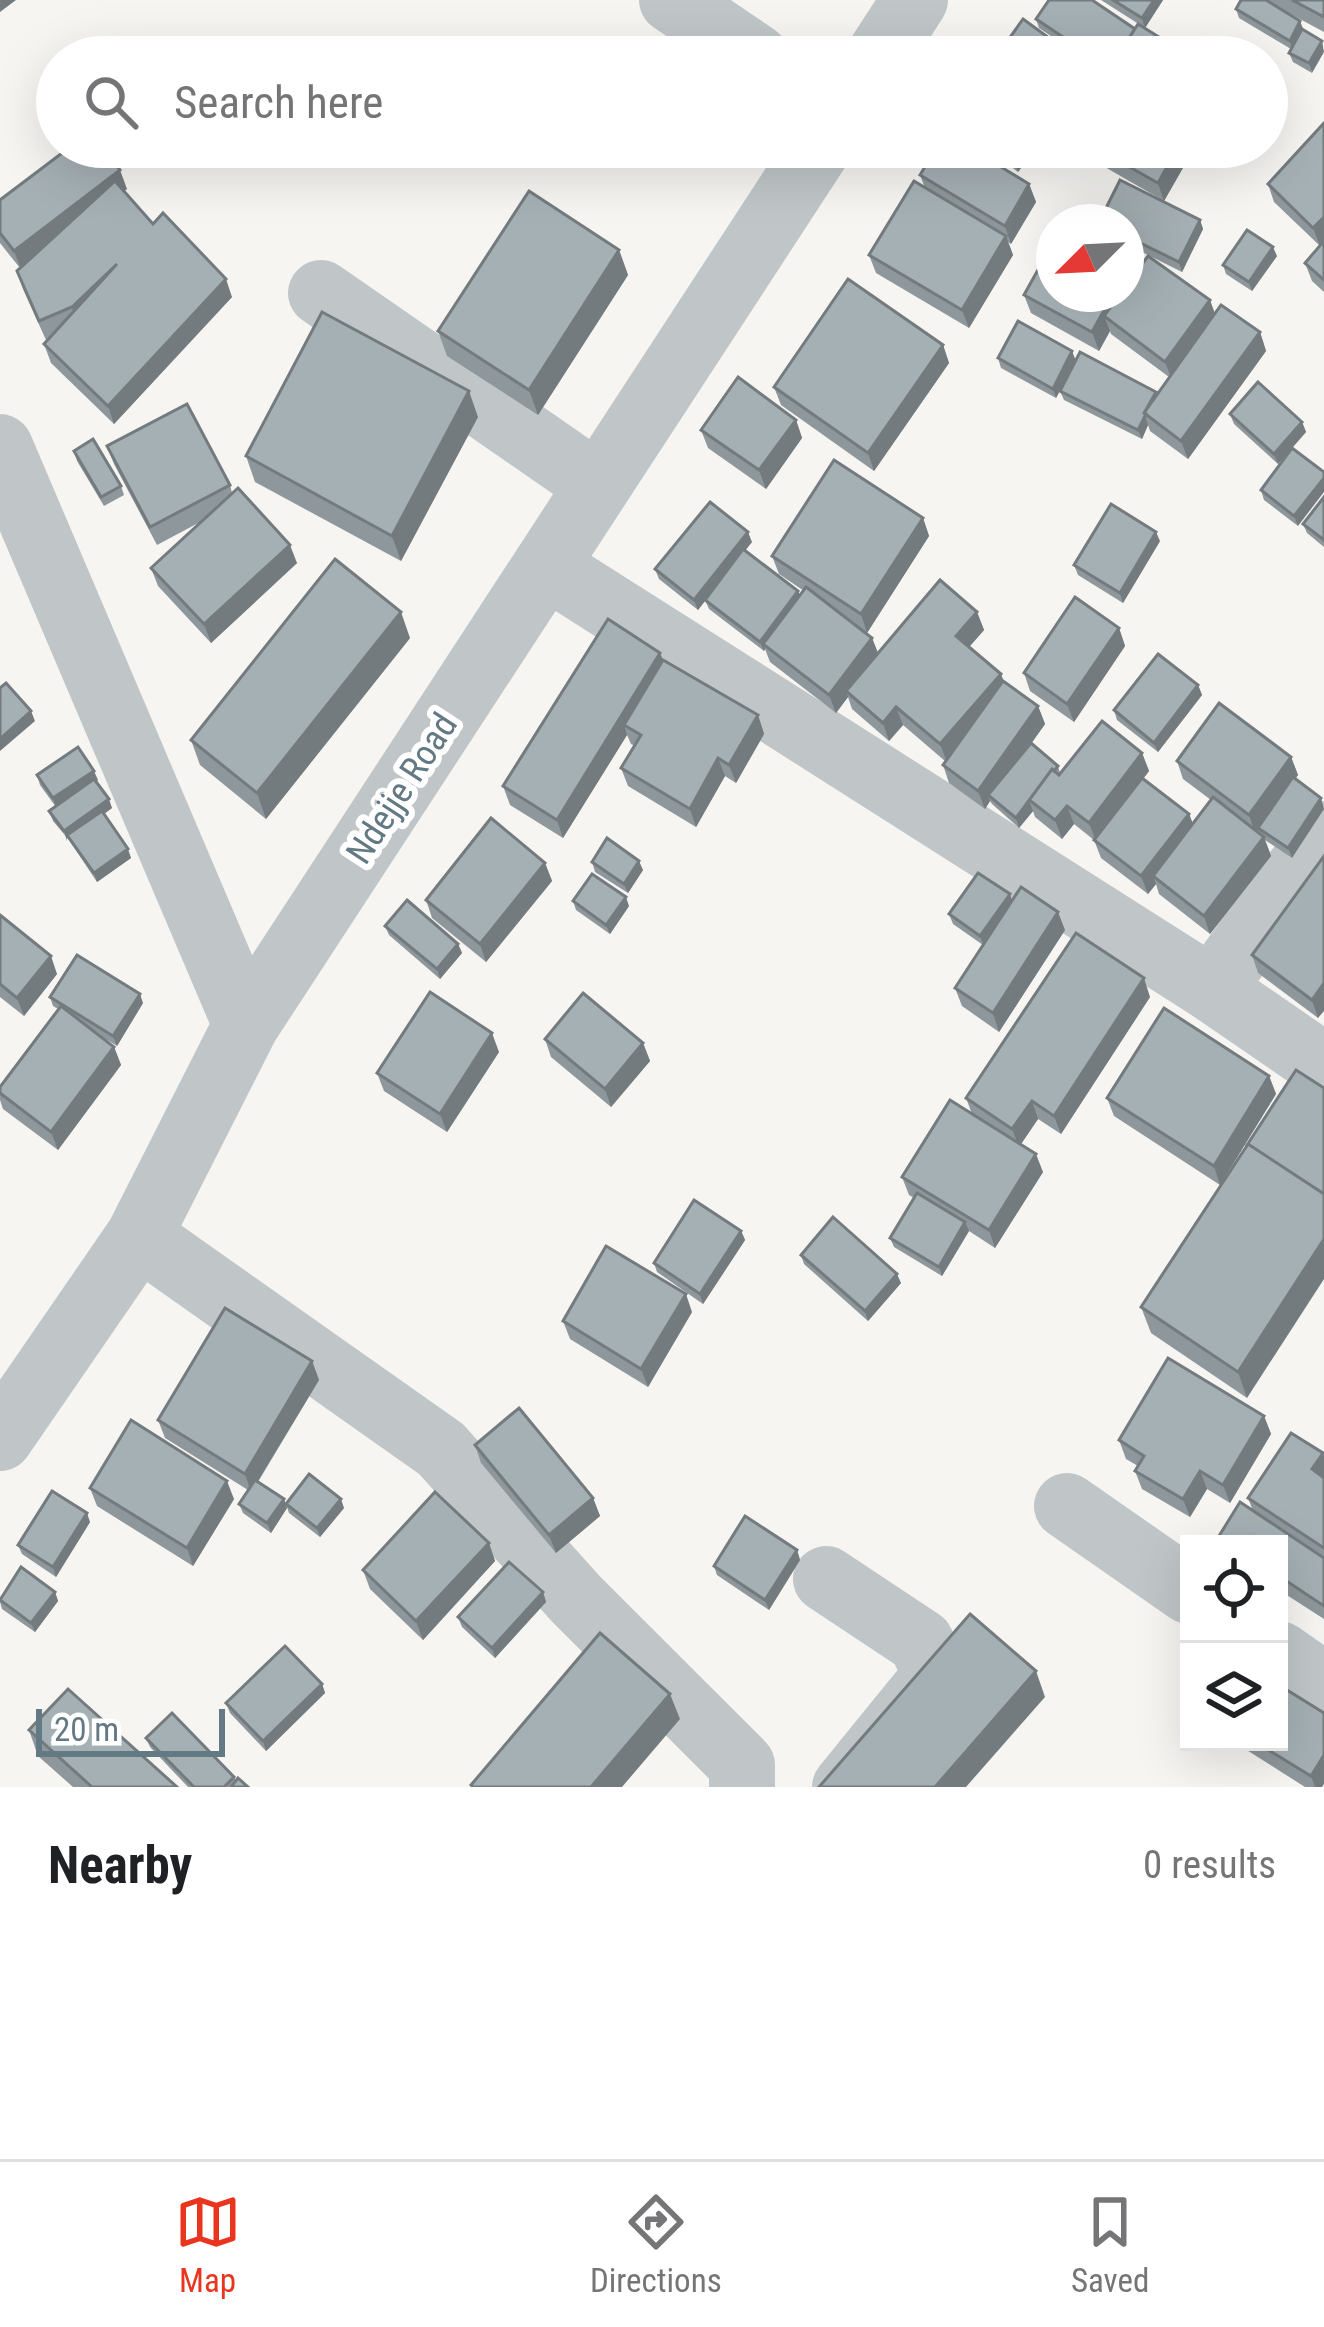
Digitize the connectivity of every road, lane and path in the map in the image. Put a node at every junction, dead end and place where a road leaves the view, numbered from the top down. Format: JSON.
{"nodes":[{"id":1,"x":673,"y":0,"type":"edge"},
{"id":2,"x":915,"y":0,"type":"edge"},
{"id":3,"x":725,"y":36,"type":"edge"},
{"id":4,"x":892,"y":36,"type":"edge"},
{"id":5,"x":805,"y":168,"type":"edge"},
{"id":6,"x":321,"y":293,"type":"dead end"},
{"id":7,"x":0,"y":447,"type":"edge"},
{"id":8,"x":598,"y":485,"type":"junction"},
{"id":9,"x":546,"y":566,"type":"junction"},
{"id":10,"x":1324,"y":834,"type":"edge"},
{"id":11,"x":1212,"y":989,"type":"junction"},
{"id":12,"x":246,"y":1025,"type":"junction"},
{"id":13,"x":1324,"y":1066,"type":"edge"},
{"id":14,"x":139,"y":1236,"type":"junction"},
{"id":15,"x":0,"y":1438,"type":"edge"},
{"id":16,"x":1067,"y":1507,"type":"dead end"},
{"id":17,"x":826,"y":1580,"type":"dead end"},
{"id":18,"x":1180,"y":1585,"type":"edge"},
{"id":19,"x":1288,"y":1660,"type":"edge"},
{"id":20,"x":1324,"y":1685,"type":"edge"},
{"id":21,"x":742,"y":1787,"type":"edge"},
{"id":22,"x":845,"y":1787,"type":"edge"}],
"edges":[{"from":1,"to":3,"type":"street"},
{"from":2,"to":4,"type":"street"},
{"from":5,"to":8,"type":"street","name":"Ndejje Road"},
{"from":6,"to":8,"type":"street"},
{"from":7,"to":12,"type":"street"},
{"from":8,"to":9,"type":"street","name":"Ndejje Road"},
{"from":9,"to":11,"type":"street"},
{"from":9,"to":12,"type":"street","name":"Ndejje Road"},
{"from":10,"to":11,"type":"street"},
{"from":11,"to":13,"type":"street"},
{"from":12,"to":14,"type":"street","name":"Ndejje Road"},
{"from":14,"to":15,"type":"street","name":"Ndejje Road"},
{"from":14,"to":21,"type":"street"},
{"from":16,"to":18,"type":"street"},
{"from":17,"to":22,"type":"street"},
{"from":19,"to":20,"type":"street"}]}
